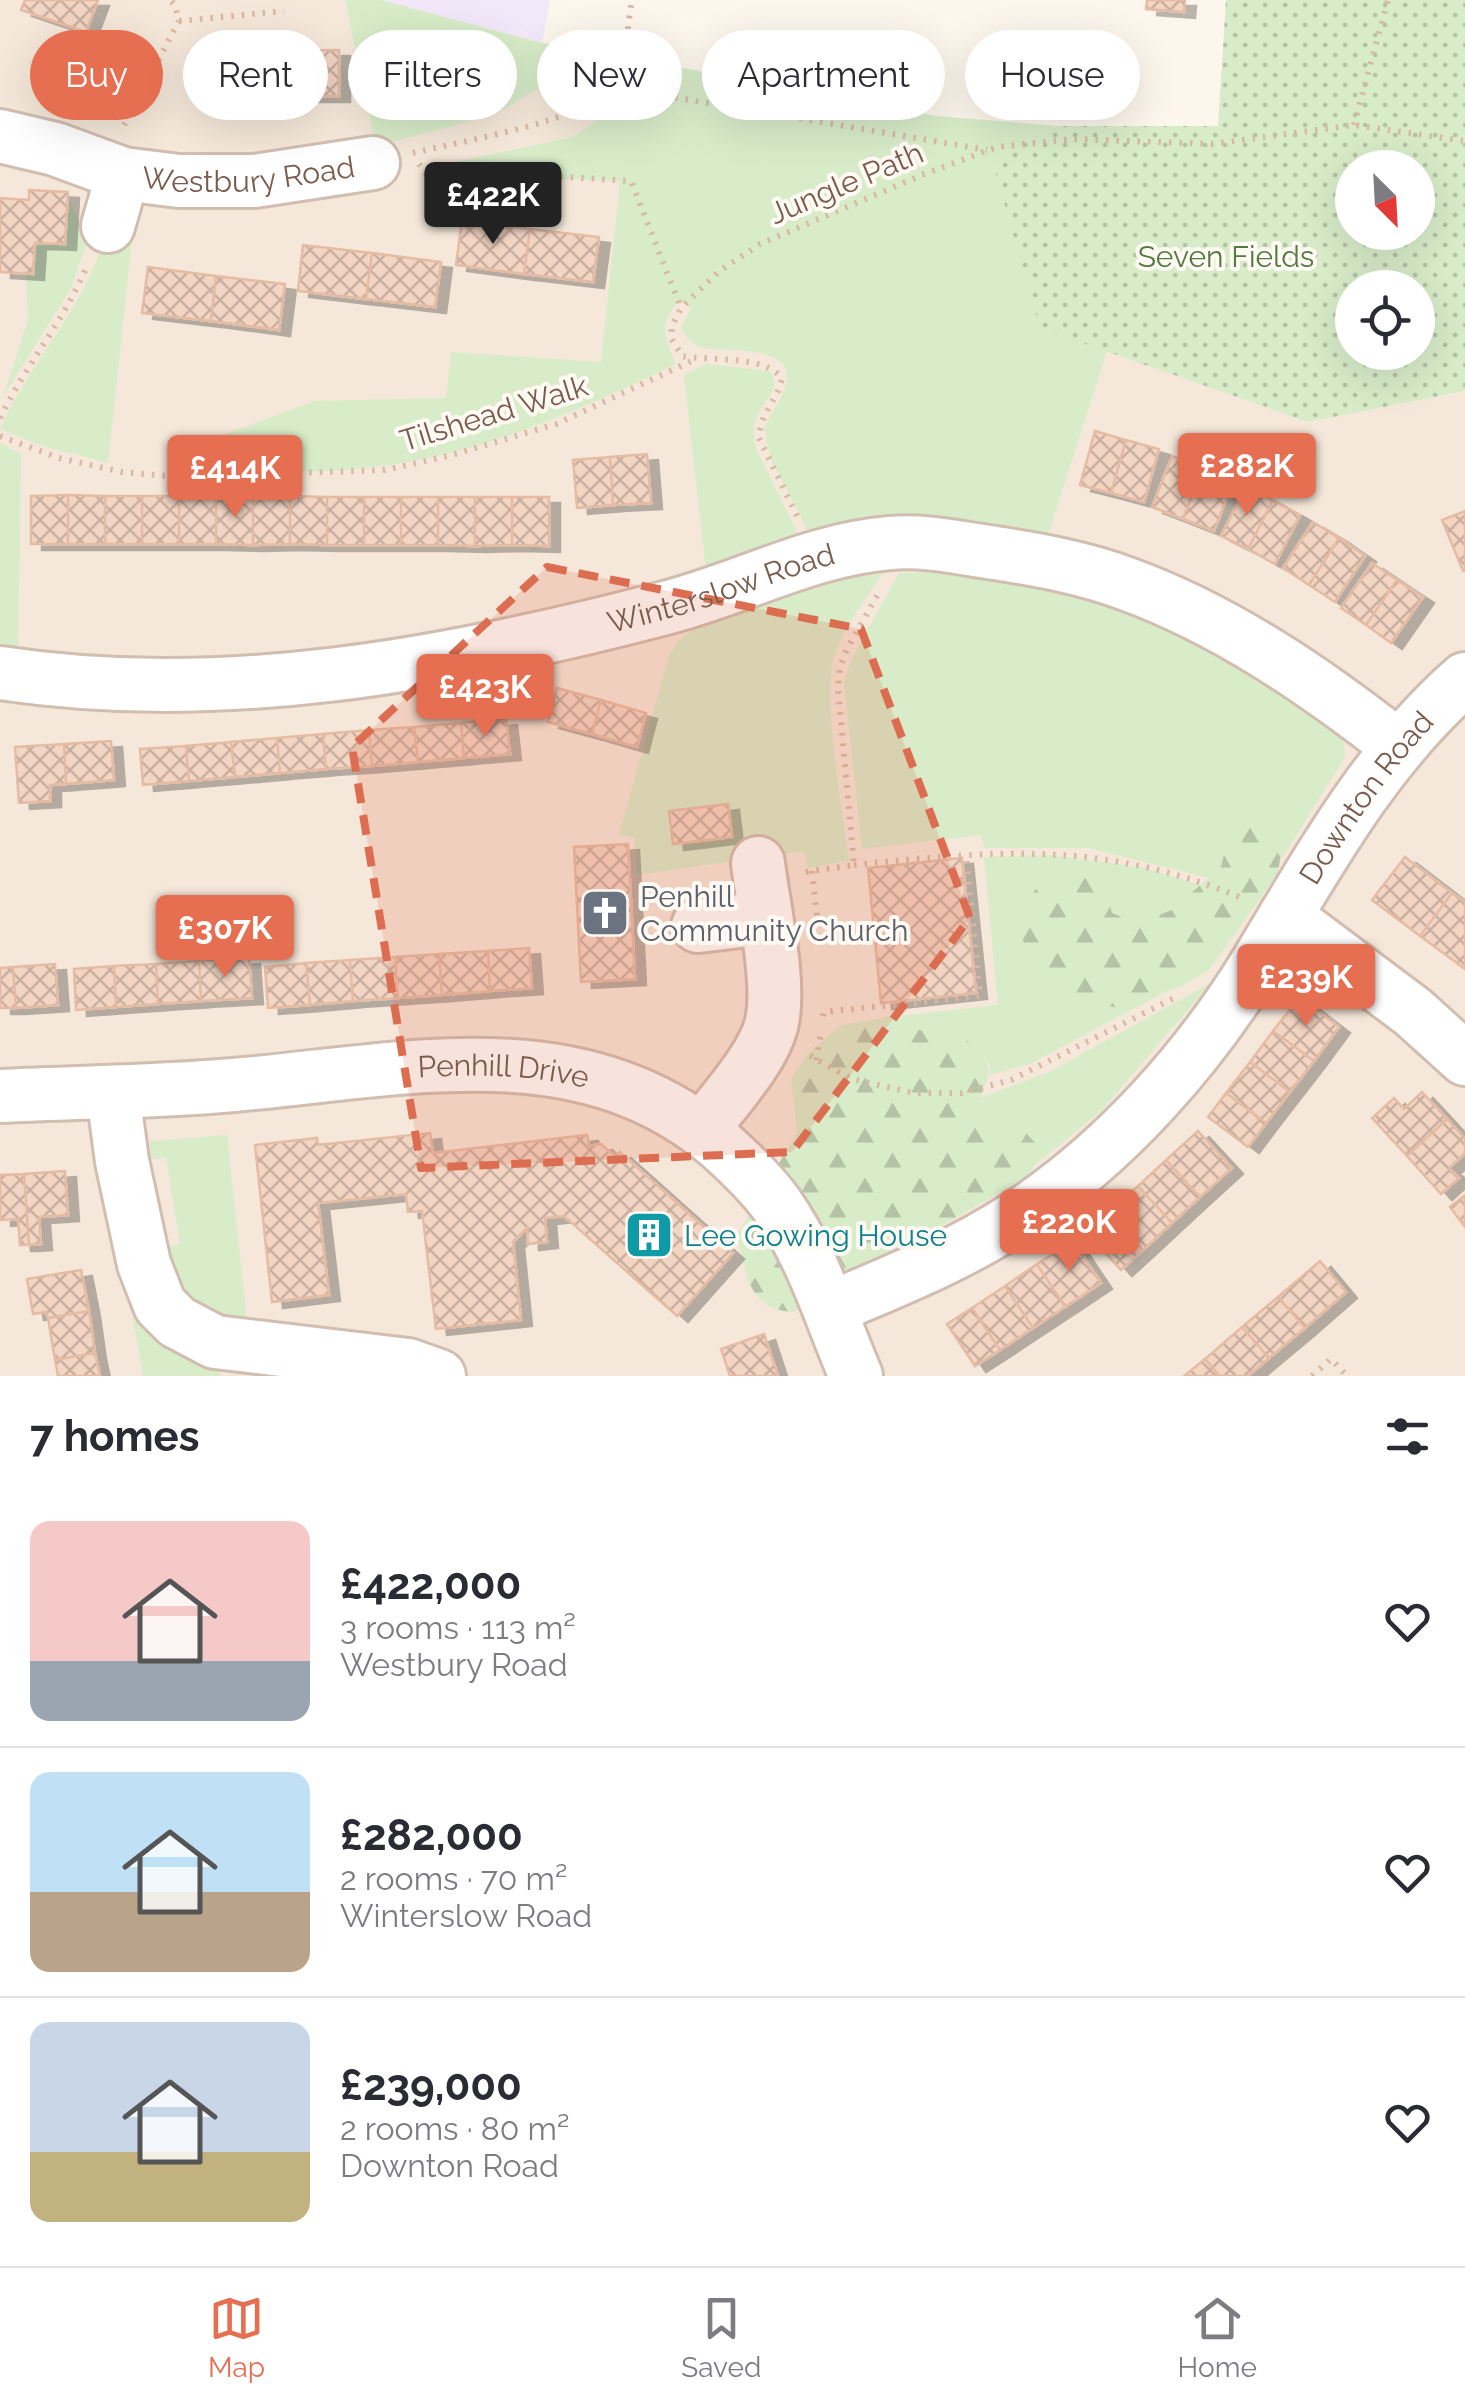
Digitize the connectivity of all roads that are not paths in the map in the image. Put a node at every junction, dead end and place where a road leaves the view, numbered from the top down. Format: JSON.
{"nodes":[{"id":1,"x":0,"y":136,"type":"edge"},
{"id":2,"x":392,"y":158,"type":"road end"},
{"id":3,"x":128,"y":175,"type":"junction"},
{"id":4,"x":108,"y":226,"type":"dead end"},
{"id":5,"x":0,"y":673,"type":"edge"},
{"id":6,"x":1465,"y":680,"type":"edge"},
{"id":7,"x":1399,"y":747,"type":"junction"},
{"id":8,"x":1285,"y":916,"type":"junction"},
{"id":9,"x":698,"y":926,"type":"dead end"},
{"id":10,"x":1465,"y":1060,"type":"edge"},
{"id":11,"x":113,"y":1094,"type":"junction"},
{"id":12,"x":0,"y":1096,"type":"edge"},
{"id":13,"x":702,"y":1130,"type":"junction"},
{"id":14,"x":831,"y":1308,"type":"junction"},
{"id":15,"x":238,"y":1360,"type":"edge"},
{"id":16,"x":439,"y":1376,"type":"edge"},
{"id":17,"x":856,"y":1376,"type":"edge"}],
"edges":[{"from":1,"to":3,"type":"street","name":"Westbury Road"},
{"from":2,"to":3,"type":"street","name":"Westbury Road"},
{"from":3,"to":4,"type":"street","name":"Westbury Road"},
{"from":5,"to":7,"type":"street","name":"Winterslow Road"},
{"from":6,"to":7,"type":"street","name":"Downton Road"},
{"from":7,"to":8,"type":"street","name":"Downton Road"},
{"from":8,"to":10,"type":"street"},
{"from":8,"to":14,"type":"street","name":"Downton Road"},
{"from":9,"to":13,"type":"street"},
{"from":11,"to":12,"type":"street","name":"Penhill Drive"},
{"from":11,"to":13,"type":"street","name":"Penhill Drive"},
{"from":11,"to":15,"type":"street"},
{"from":13,"to":14,"type":"street","name":"Penhill Drive"},
{"from":14,"to":17,"type":"street","name":"Penhill Drive"},
{"from":15,"to":16,"type":"street"}]}
